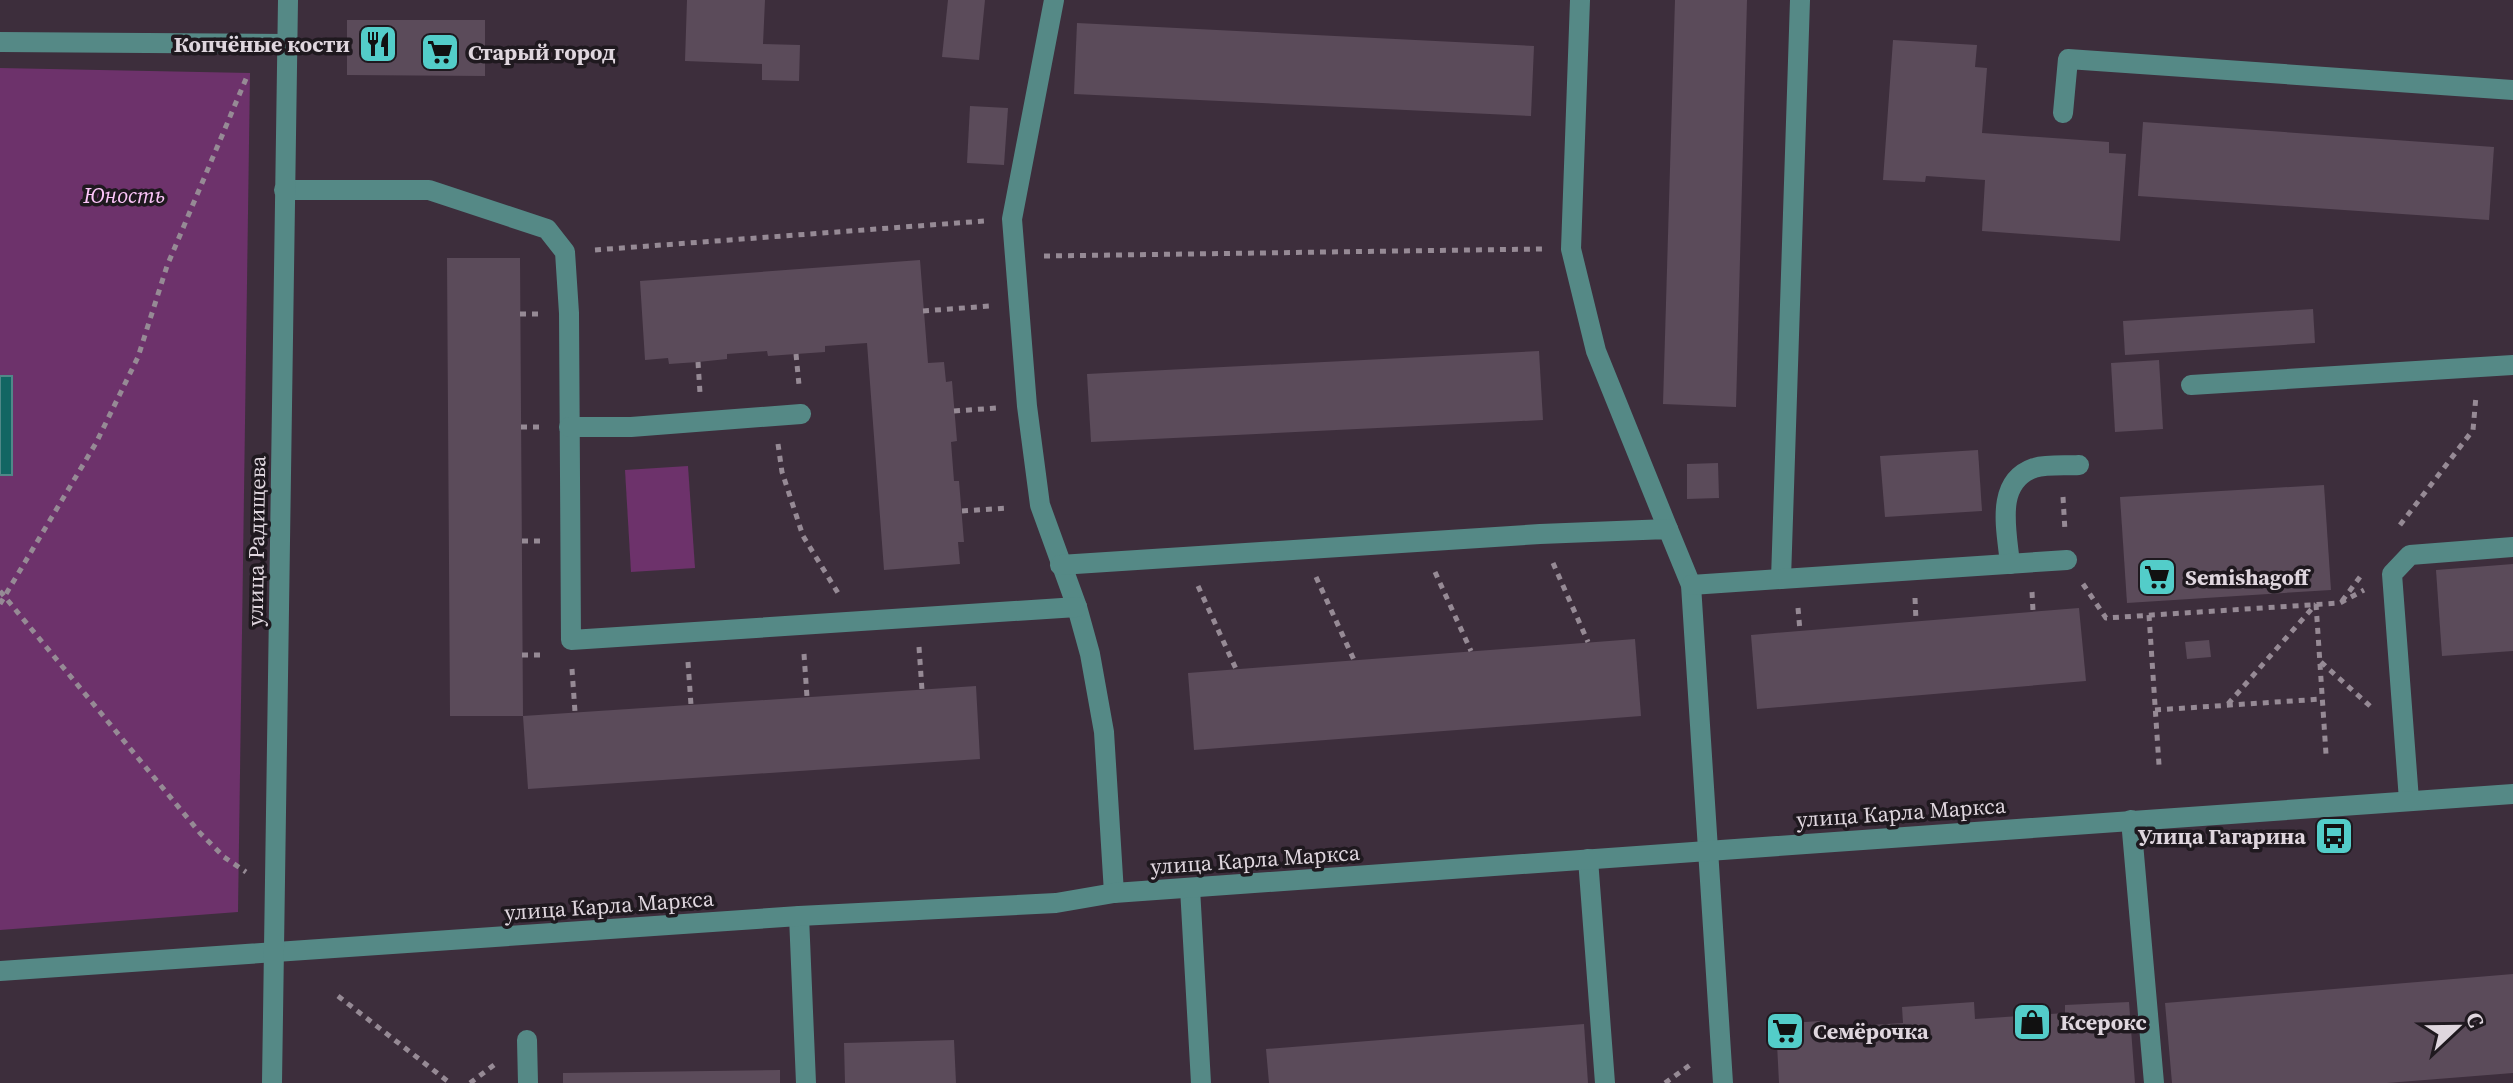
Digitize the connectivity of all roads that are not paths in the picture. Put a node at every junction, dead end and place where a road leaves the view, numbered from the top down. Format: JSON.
{"nodes":[{"id":1,"x":288,"y":0,"type":"edge"},
{"id":2,"x":1054,"y":0,"type":"edge"},
{"id":3,"x":1580,"y":0,"type":"edge"},
{"id":4,"x":1800,"y":0,"type":"edge"},
{"id":5,"x":0,"y":42,"type":"edge"},
{"id":6,"x":288,"y":44,"type":"junction"},
{"id":7,"x":2513,"y":90,"type":"edge"},
{"id":8,"x":2063,"y":113,"type":"dead end"},
{"id":9,"x":284,"y":190,"type":"junction"},
{"id":10,"x":2513,"y":365,"type":"edge"},
{"id":11,"x":2191,"y":385,"type":"dead end"},
{"id":12,"x":801,"y":414,"type":"dead end"},
{"id":13,"x":569,"y":427,"type":"junction"},
{"id":14,"x":2070,"y":465,"type":"road end"},
{"id":15,"x":1668,"y":529,"type":"junction"},
{"id":16,"x":2513,"y":547,"type":"edge"},
{"id":17,"x":2067,"y":560,"type":"road end"},
{"id":18,"x":2010,"y":564,"type":"junction"},
{"id":19,"x":1060,"y":565,"type":"junction"},
{"id":20,"x":1781,"y":579,"type":"junction"},
{"id":21,"x":1691,"y":585,"type":"junction"},
{"id":22,"x":1077,"y":607,"type":"junction"},
{"id":23,"x":2513,"y":794,"type":"edge"},
{"id":24,"x":2409,"y":800,"type":"junction"},
{"id":25,"x":2131,"y":820,"type":"junction"},
{"id":26,"x":1709,"y":850,"type":"junction"},
{"id":27,"x":1588,"y":859,"type":"junction"},
{"id":28,"x":1190,"y":888,"type":"junction"},
{"id":29,"x":1114,"y":893,"type":"junction"},
{"id":30,"x":799,"y":916,"type":"junction"},
{"id":31,"x":275,"y":953,"type":"junction"},
{"id":32,"x":0,"y":971,"type":"edge"},
{"id":33,"x":527,"y":1040,"type":"dead end"},
{"id":34,"x":272,"y":1083,"type":"edge"},
{"id":35,"x":528,"y":1083,"type":"edge"},
{"id":36,"x":806,"y":1083,"type":"edge"},
{"id":37,"x":1201,"y":1083,"type":"edge"},
{"id":38,"x":1605,"y":1083,"type":"edge"},
{"id":39,"x":1723,"y":1083,"type":"edge"},
{"id":40,"x":2154,"y":1083,"type":"edge"}],
"edges":[{"from":1,"to":6,"type":"street","name":"улица Радищева"},
{"from":2,"to":19,"type":"street"},
{"from":3,"to":15,"type":"street"},
{"from":4,"to":20,"type":"street"},
{"from":5,"to":6,"type":"street"},
{"from":6,"to":9,"type":"street","name":"улица Радищева"},
{"from":7,"to":8,"type":"street"},
{"from":9,"to":13,"type":"street"},
{"from":9,"to":31,"type":"street","name":"улица Радищева"},
{"from":10,"to":11,"type":"street"},
{"from":12,"to":13,"type":"street"},
{"from":13,"to":22,"type":"street"},
{"from":14,"to":18,"type":"street"},
{"from":15,"to":19,"type":"street"},
{"from":15,"to":21,"type":"street"},
{"from":16,"to":24,"type":"street"},
{"from":17,"to":18,"type":"street"},
{"from":18,"to":20,"type":"street"},
{"from":19,"to":22,"type":"street"},
{"from":20,"to":21,"type":"street"},
{"from":21,"to":26,"type":"street"},
{"from":22,"to":29,"type":"street"},
{"from":23,"to":24,"type":"street","name":"улица Карла Маркса"},
{"from":24,"to":25,"type":"street","name":"улица Карла Маркса"},
{"from":25,"to":26,"type":"street","name":"улица Карла Маркса"},
{"from":25,"to":40,"type":"street"},
{"from":26,"to":27,"type":"street","name":"улица Карла Маркса"},
{"from":26,"to":39,"type":"street"},
{"from":27,"to":28,"type":"street","name":"улица Карла Маркса"},
{"from":27,"to":38,"type":"street"},
{"from":28,"to":29,"type":"street","name":"улица Карла Маркса"},
{"from":28,"to":37,"type":"street"},
{"from":29,"to":30,"type":"street","name":"улица Карла Маркса"},
{"from":30,"to":31,"type":"street","name":"улица Карла Маркса"},
{"from":30,"to":36,"type":"street"},
{"from":31,"to":32,"type":"street","name":"улица Карла Маркса"},
{"from":31,"to":34,"type":"street","name":"улица Радищева"},
{"from":33,"to":35,"type":"street"}]}
